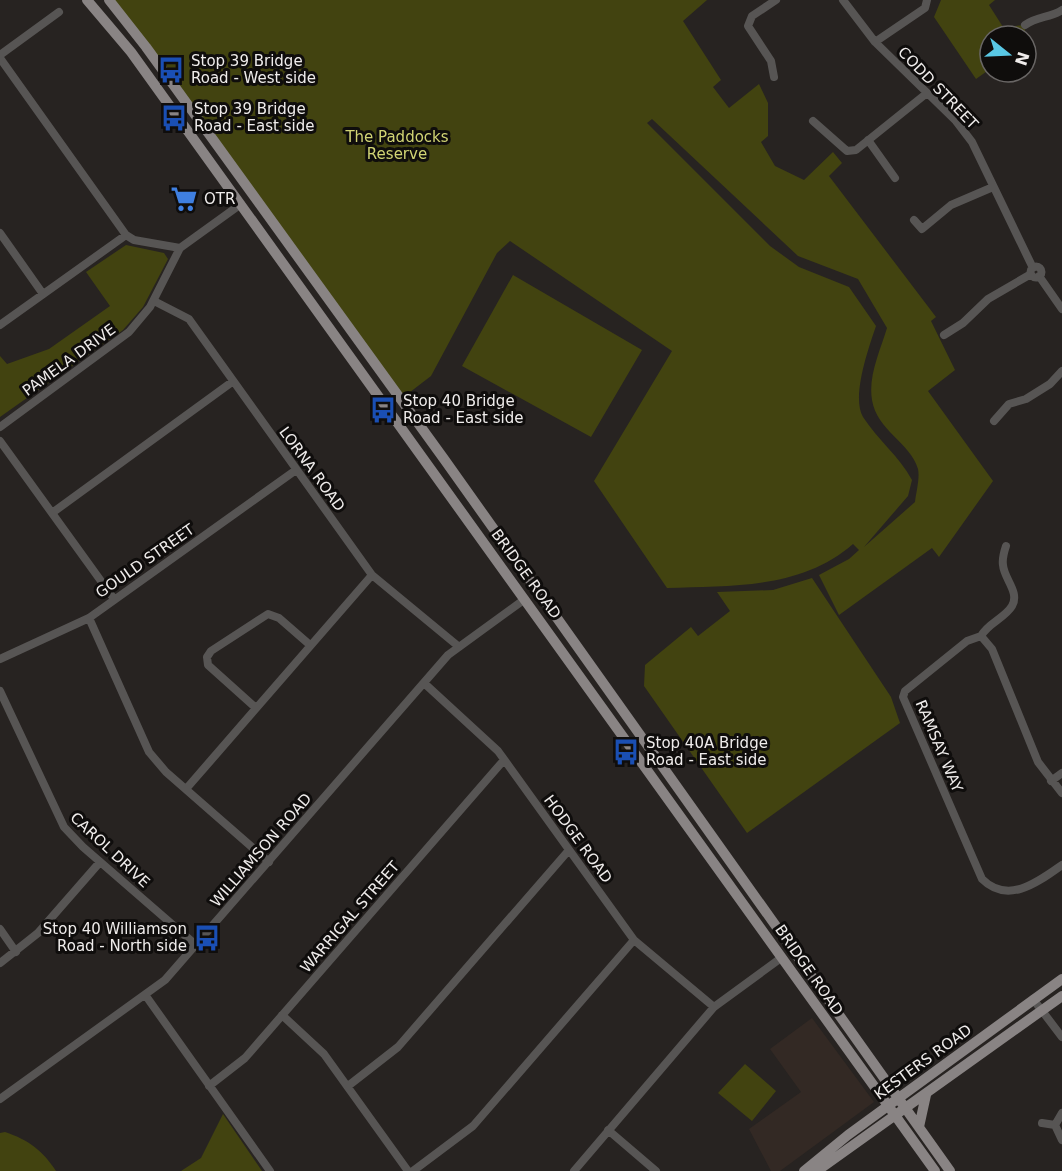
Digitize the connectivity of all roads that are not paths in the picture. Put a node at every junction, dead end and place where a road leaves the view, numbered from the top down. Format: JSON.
{"nodes":[{"id":1,"x":109,"y":0,"type":"edge"},
{"id":2,"x":121,"y":0,"type":"edge"},
{"id":3,"x":776,"y":0,"type":"edge"},
{"id":4,"x":843,"y":0,"type":"edge"},
{"id":5,"x":927,"y":0,"type":"edge"},
{"id":6,"x":89,"y":1,"type":"edge"},
{"id":7,"x":1062,"y":10,"type":"edge"},
{"id":8,"x":59,"y":12,"type":"dead end"},
{"id":9,"x":122,"y":14,"type":"junction"},
{"id":10,"x":1026,"y":24,"type":"edge"},
{"id":11,"x":875,"y":42,"type":"junction"},
{"id":12,"x":0,"y":56,"type":"edge"},
{"id":13,"x":774,"y":77,"type":"dead end"},
{"id":14,"x":927,"y":93,"type":"junction"},
{"id":15,"x":813,"y":121,"type":"dead end"},
{"id":16,"x":868,"y":140,"type":"junction"},
{"id":17,"x":895,"y":178,"type":"dead end"},
{"id":18,"x":993,"y":187,"type":"junction"},
{"id":19,"x":252,"y":196,"type":"junction"},
{"id":20,"x":241,"y":204,"type":"junction"},
{"id":21,"x":914,"y":220,"type":"dead end"},
{"id":22,"x":0,"y":233,"type":"edge"},
{"id":23,"x":126,"y":235,"type":"junction"},
{"id":24,"x":180,"y":248,"type":"junction"},
{"id":25,"x":1034,"y":273,"type":"junction"},
{"id":26,"x":43,"y":294,"type":"junction"},
{"id":27,"x":154,"y":301,"type":"junction"},
{"id":28,"x":1062,"y":309,"type":"edge"},
{"id":29,"x":0,"y":325,"type":"edge"},
{"id":30,"x":944,"y":335,"type":"dead end"},
{"id":31,"x":1062,"y":371,"type":"edge"},
{"id":32,"x":232,"y":382,"type":"junction"},
{"id":33,"x":994,"y":421,"type":"dead end"},
{"id":34,"x":0,"y":427,"type":"edge"},
{"id":35,"x":0,"y":441,"type":"edge"},
{"id":36,"x":296,"y":470,"type":"junction"},
{"id":37,"x":463,"y":485,"type":"junction"},
{"id":38,"x":451,"y":495,"type":"junction"},
{"id":39,"x":52,"y":513,"type":"junction"},
{"id":40,"x":1006,"y":546,"type":"dead end"},
{"id":41,"x":372,"y":575,"type":"junction"},
{"id":42,"x":537,"y":590,"type":"junction"},
{"id":43,"x":114,"y":599,"type":"junction"},
{"id":44,"x":525,"y":599,"type":"junction"},
{"id":45,"x":89,"y":618,"type":"junction"},
{"id":46,"x":981,"y":636,"type":"junction"},
{"id":47,"x":310,"y":645,"type":"junction"},
{"id":48,"x":458,"y":646,"type":"junction"},
{"id":49,"x":0,"y":659,"type":"edge"},
{"id":50,"x":424,"y":683,"type":"junction"},
{"id":51,"x":0,"y":691,"type":"edge"},
{"id":52,"x":2,"y":700,"type":"edge"},
{"id":53,"x":615,"y":700,"type":"junction"},
{"id":54,"x":256,"y":708,"type":"junction"},
{"id":55,"x":604,"y":709,"type":"junction"},
{"id":56,"x":504,"y":760,"type":"junction"},
{"id":57,"x":1062,"y":773,"type":"edge"},
{"id":58,"x":1051,"y":781,"type":"junction"},
{"id":59,"x":186,"y":789,"type":"junction"},
{"id":60,"x":1062,"y":793,"type":"edge"},
{"id":61,"x":569,"y":850,"type":"junction"},
{"id":62,"x":100,"y":862,"type":"junction"},
{"id":63,"x":268,"y":862,"type":"junction"},
{"id":64,"x":1062,"y":865,"type":"edge"},
{"id":65,"x":0,"y":929,"type":"edge"},
{"id":66,"x":634,"y":940,"type":"junction"},
{"id":67,"x":196,"y":945,"type":"junction"},
{"id":68,"x":793,"y":950,"type":"junction"},
{"id":69,"x":16,"y":952,"type":"junction"},
{"id":70,"x":781,"y":958,"type":"junction"},
{"id":71,"x":0,"y":963,"type":"edge"},
{"id":72,"x":1062,"y":979,"type":"edge"},
{"id":73,"x":146,"y":996,"type":"junction"},
{"id":74,"x":1062,"y":996,"type":"edge"},
{"id":75,"x":1034,"y":999,"type":"junction"},
{"id":76,"x":714,"y":1007,"type":"junction"},
{"id":77,"x":1043,"y":1011,"type":"junction"},
{"id":78,"x":282,"y":1015,"type":"junction"},
{"id":79,"x":1062,"y":1037,"type":"edge"},
{"id":80,"x":210,"y":1086,"type":"junction"},
{"id":81,"x":348,"y":1086,"type":"junction"},
{"id":82,"x":926,"y":1095,"type":"junction"},
{"id":83,"x":899,"y":1098,"type":"junction"},
{"id":84,"x":0,"y":1099,"type":"edge"},
{"id":85,"x":888,"y":1106,"type":"junction"},
{"id":86,"x":907,"y":1109,"type":"junction"},
{"id":87,"x":1062,"y":1113,"type":"edge"},
{"id":88,"x":896,"y":1117,"type":"junction"},
{"id":89,"x":1042,"y":1123,"type":"dead end"},
{"id":90,"x":1055,"y":1125,"type":"junction"},
{"id":91,"x":919,"y":1127,"type":"junction"},
{"id":92,"x":608,"y":1131,"type":"junction"},
{"id":93,"x":1062,"y":1140,"type":"edge"},
{"id":94,"x":270,"y":1171,"type":"edge"},
{"id":95,"x":408,"y":1171,"type":"edge"},
{"id":96,"x":413,"y":1171,"type":"edge"},
{"id":97,"x":574,"y":1171,"type":"edge"},
{"id":98,"x":656,"y":1171,"type":"edge"},
{"id":99,"x":804,"y":1171,"type":"edge"},
{"id":100,"x":817,"y":1171,"type":"edge"},
{"id":101,"x":934,"y":1171,"type":"edge"},
{"id":102,"x":950,"y":1171,"type":"edge"}],
"edges":[{"from":1,"to":9,"type":"main road","name":"BRIDGE ROAD"},
{"from":2,"to":9,"type":"main road"},
{"from":3,"to":13,"type":"street"},
{"from":4,"to":11,"type":"street","name":"CODD STREET"},
{"from":5,"to":11,"type":"street"},
{"from":6,"to":20,"type":"main road","name":"BRIDGE ROAD"},
{"from":7,"to":10,"type":"street"},
{"from":8,"to":12,"type":"street"},
{"from":9,"to":19,"type":"main road","name":"BRIDGE ROAD"},
{"from":11,"to":14,"type":"street","name":"CODD STREET"},
{"from":12,"to":23,"type":"street"},
{"from":14,"to":16,"type":"street"},
{"from":14,"to":18,"type":"street","name":"CODD STREET"},
{"from":15,"to":16,"type":"street"},
{"from":16,"to":17,"type":"street"},
{"from":18,"to":21,"type":"street"},
{"from":18,"to":25,"type":"street","name":"CODD STREET"},
{"from":19,"to":20,"type":"main road"},
{"from":19,"to":37,"type":"main road","name":"BRIDGE ROAD"},
{"from":20,"to":24,"type":"street","name":"PAMELA DRIVE"},
{"from":20,"to":38,"type":"main road","name":"BRIDGE ROAD"},
{"from":22,"to":26,"type":"street"},
{"from":23,"to":24,"type":"street"},
{"from":23,"to":26,"type":"street"},
{"from":24,"to":27,"type":"street","name":"PAMELA DRIVE"},
{"from":25,"to":28,"type":"street","name":"CODD STREET"},
{"from":25,"to":30,"type":"street"},
{"from":26,"to":29,"type":"street"},
{"from":27,"to":32,"type":"street","name":"LORNA ROAD"},
{"from":27,"to":34,"type":"street","name":"PAMELA DRIVE"},
{"from":31,"to":33,"type":"street"},
{"from":32,"to":36,"type":"street","name":"LORNA ROAD"},
{"from":32,"to":39,"type":"street"},
{"from":35,"to":39,"type":"street"},
{"from":36,"to":41,"type":"street","name":"LORNA ROAD"},
{"from":36,"to":43,"type":"street","name":"GOULD STREET"},
{"from":37,"to":38,"type":"main road"},
{"from":37,"to":42,"type":"main road","name":"BRIDGE ROAD"},
{"from":38,"to":44,"type":"main road","name":"BRIDGE ROAD"},
{"from":39,"to":43,"type":"street"},
{"from":40,"to":46,"type":"street"},
{"from":41,"to":47,"type":"street"},
{"from":41,"to":48,"type":"street","name":"LORNA ROAD"},
{"from":42,"to":44,"type":"main road"},
{"from":42,"to":53,"type":"main road","name":"BRIDGE ROAD"},
{"from":43,"to":45,"type":"street","name":"GOULD STREET"},
{"from":44,"to":48,"type":"street","name":"WILLIAMSON ROAD"},
{"from":44,"to":55,"type":"main road","name":"BRIDGE ROAD"},
{"from":45,"to":49,"type":"street","name":"GOULD STREET"},
{"from":45,"to":59,"type":"street"},
{"from":46,"to":58,"type":"street"},
{"from":46,"to":64,"type":"street","name":"RAMSAY WAY"},
{"from":47,"to":54,"type":"street"},
{"from":47,"to":54,"type":"street"},
{"from":48,"to":50,"type":"street","name":"WILLIAMSON ROAD"},
{"from":50,"to":56,"type":"street","name":"HODGE ROAD"},
{"from":50,"to":63,"type":"street","name":"WILLIAMSON ROAD"},
{"from":51,"to":52,"type":"street","name":"CAROL DRIVE"},
{"from":52,"to":62,"type":"street","name":"CAROL DRIVE"},
{"from":53,"to":55,"type":"main road"},
{"from":53,"to":68,"type":"main road","name":"BRIDGE ROAD"},
{"from":54,"to":59,"type":"street"},
{"from":55,"to":70,"type":"main road","name":"BRIDGE ROAD"},
{"from":56,"to":61,"type":"street","name":"HODGE ROAD"},
{"from":56,"to":78,"type":"street","name":"WARRIGAL STREET"},
{"from":57,"to":58,"type":"street"},
{"from":58,"to":60,"type":"street"},
{"from":59,"to":63,"type":"street"},
{"from":61,"to":66,"type":"street","name":"HODGE ROAD"},
{"from":61,"to":81,"type":"street"},
{"from":62,"to":67,"type":"street","name":"CAROL DRIVE"},
{"from":62,"to":69,"type":"street"},
{"from":63,"to":67,"type":"street","name":"WILLIAMSON ROAD"},
{"from":65,"to":69,"type":"street"},
{"from":66,"to":76,"type":"street","name":"HODGE ROAD"},
{"from":66,"to":96,"type":"street"},
{"from":67,"to":73,"type":"street","name":"WILLIAMSON ROAD"},
{"from":68,"to":70,"type":"main road"},
{"from":68,"to":83,"type":"main road","name":"BRIDGE ROAD"},
{"from":69,"to":71,"type":"street"},
{"from":70,"to":76,"type":"street"},
{"from":70,"to":85,"type":"main road","name":"BRIDGE ROAD"},
{"from":72,"to":75,"type":"main road","name":"KESTERS ROAD"},
{"from":73,"to":80,"type":"street"},
{"from":73,"to":84,"type":"street","name":"WILLIAMSON ROAD"},
{"from":74,"to":77,"type":"main road","name":"KESTERS ROAD"},
{"from":75,"to":77,"type":"street"},
{"from":75,"to":83,"type":"main road","name":"KESTERS ROAD"},
{"from":76,"to":92,"type":"street"},
{"from":77,"to":79,"type":"street"},
{"from":77,"to":82,"type":"main road","name":"KESTERS ROAD"},
{"from":78,"to":80,"type":"street","name":"WARRIGAL STREET"},
{"from":78,"to":81,"type":"street"},
{"from":80,"to":94,"type":"street"},
{"from":81,"to":95,"type":"street"},
{"from":82,"to":86,"type":"main road","name":"KESTERS ROAD"},
{"from":82,"to":91,"type":"main road"},
{"from":83,"to":85,"type":"main road","name":"KESTERS ROAD"},
{"from":83,"to":86,"type":"main road","name":"BRIDGE ROAD"},
{"from":85,"to":88,"type":"main road","name":"BRIDGE ROAD"},
{"from":85,"to":99,"type":"main road","name":"KESTERS ROAD"},
{"from":86,"to":88,"type":"main road","name":"KESTERS ROAD"},
{"from":86,"to":91,"type":"main road","name":"BRIDGE ROAD"},
{"from":87,"to":90,"type":"street"},
{"from":88,"to":100,"type":"main road","name":"KESTERS ROAD"},
{"from":88,"to":101,"type":"main road","name":"BRIDGE ROAD"},
{"from":89,"to":90,"type":"street"},
{"from":90,"to":93,"type":"street"},
{"from":91,"to":102,"type":"main road","name":"BRIDGE ROAD"},
{"from":92,"to":97,"type":"street"},
{"from":92,"to":98,"type":"street"}]}
